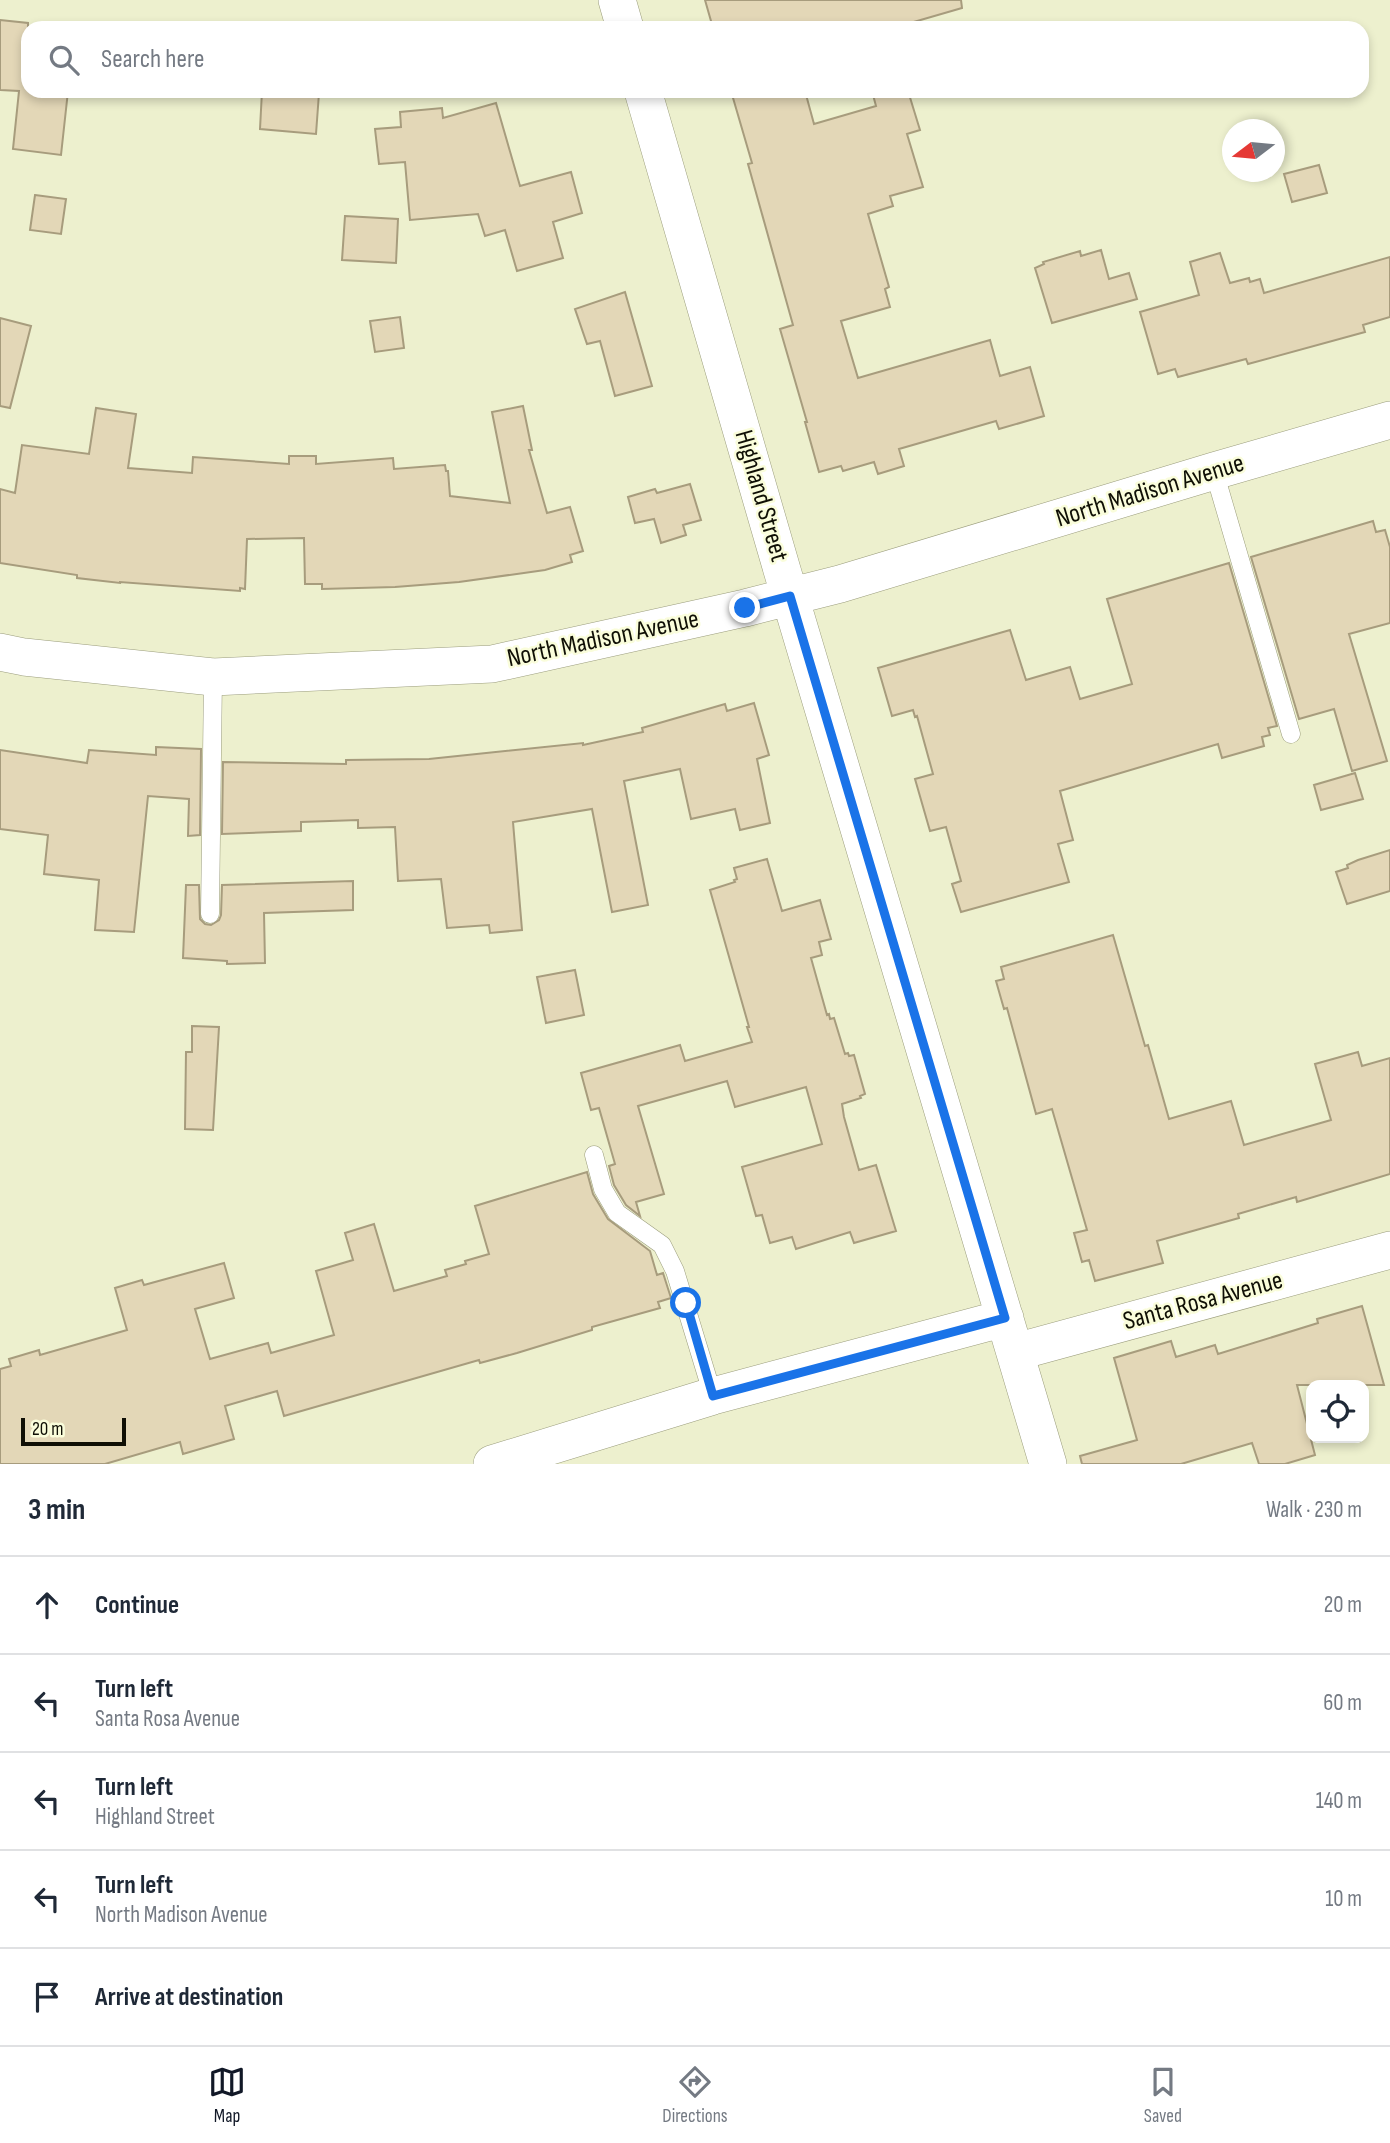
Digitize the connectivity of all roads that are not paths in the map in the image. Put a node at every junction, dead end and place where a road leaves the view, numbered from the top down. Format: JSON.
{"nodes":[{"id":1,"x":617,"y":0,"type":"edge"},
{"id":2,"x":623,"y":21,"type":"edge"},
{"id":3,"x":645,"y":98,"type":"edge"},
{"id":4,"x":1390,"y":420,"type":"edge"},
{"id":5,"x":1214,"y":471,"type":"junction"},
{"id":6,"x":790,"y":596,"type":"junction"},
{"id":7,"x":0,"y":652,"type":"edge"},
{"id":8,"x":213,"y":677,"type":"junction"},
{"id":9,"x":1291,"y":734,"type":"dead end"},
{"id":10,"x":210,"y":915,"type":"dead end"},
{"id":11,"x":594,"y":1156,"type":"dead end"},
{"id":12,"x":1390,"y":1250,"type":"edge"},
{"id":13,"x":1005,"y":1318,"type":"junction"},
{"id":14,"x":1016,"y":1352,"type":"junction"},
{"id":15,"x":713,"y":1396,"type":"junction"},
{"id":16,"x":492,"y":1464,"type":"edge"},
{"id":17,"x":1048,"y":1464,"type":"edge"}],
"edges":[{"from":1,"to":2,"type":"street"},
{"from":3,"to":6,"type":"street","name":"Highland Street"},
{"from":4,"to":5,"type":"street","name":"North Madison Avenue"},
{"from":5,"to":6,"type":"street","name":"North Madison Avenue"},
{"from":5,"to":9,"type":"lane"},
{"from":6,"to":8,"type":"street","name":"North Madison Avenue"},
{"from":6,"to":13,"type":"street","name":"Highland Street"},
{"from":7,"to":8,"type":"street","name":"North Madison Avenue"},
{"from":8,"to":10,"type":"lane"},
{"from":11,"to":15,"type":"lane"},
{"from":12,"to":14,"type":"street","name":"Santa Rosa Avenue"},
{"from":13,"to":14,"type":"street","name":"Highland Street"},
{"from":13,"to":15,"type":"street"},
{"from":14,"to":17,"type":"street","name":"Highland Street"},
{"from":15,"to":16,"type":"street"}]}
